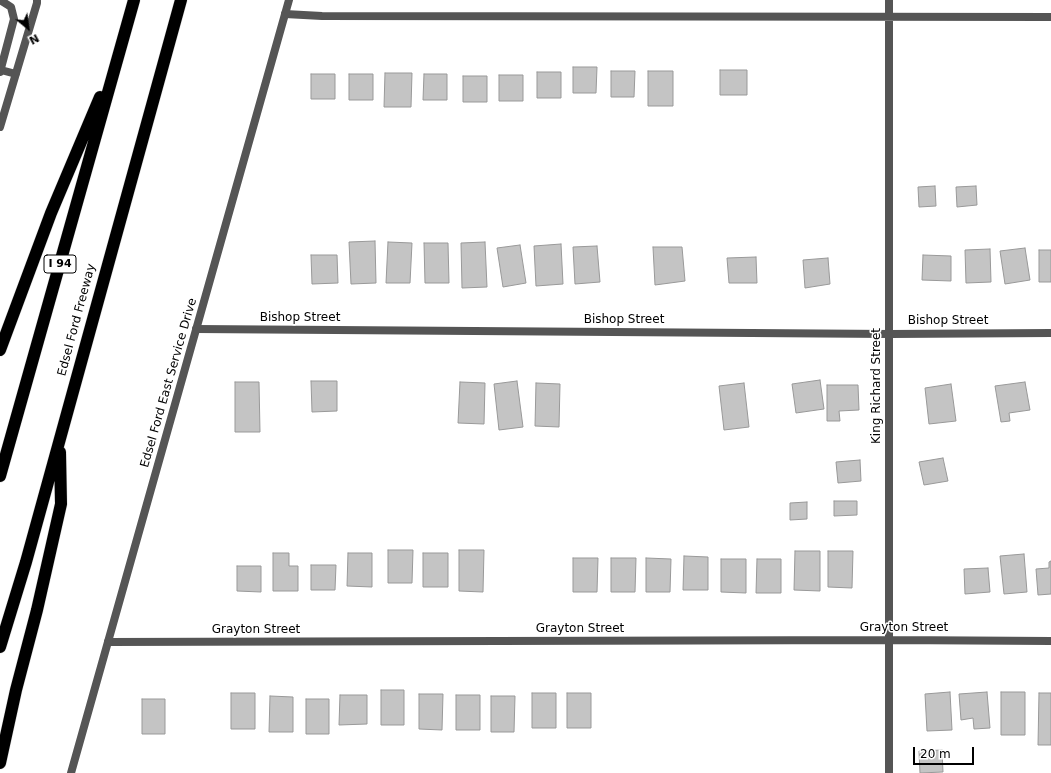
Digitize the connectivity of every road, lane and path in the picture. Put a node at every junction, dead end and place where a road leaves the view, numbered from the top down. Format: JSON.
{"nodes":[{"id":1,"x":0,"y":0,"type":"edge"},
{"id":2,"x":36,"y":0,"type":"edge"},
{"id":3,"x":134,"y":0,"type":"edge"},
{"id":4,"x":181,"y":0,"type":"edge"},
{"id":5,"x":289,"y":0,"type":"edge"},
{"id":6,"x":890,"y":0,"type":"edge"},
{"id":7,"x":285,"y":14,"type":"junction"},
{"id":8,"x":1051,"y":17,"type":"edge"},
{"id":9,"x":889,"y":18,"type":"junction"},
{"id":10,"x":120,"y":52,"type":"junction"},
{"id":11,"x":0,"y":71,"type":"edge"},
{"id":12,"x":16,"y":74,"type":"junction"},
{"id":13,"x":0,"y":127,"type":"edge"},
{"id":14,"x":196,"y":329,"type":"junction"},
{"id":15,"x":1051,"y":333,"type":"edge"},
{"id":16,"x":890,"y":334,"type":"junction"},
{"id":17,"x":0,"y":350,"type":"edge"},
{"id":18,"x":60,"y":438,"type":"junction"},
{"id":19,"x":0,"y":476,"type":"edge"},
{"id":20,"x":889,"y":640,"type":"junction"},
{"id":21,"x":1051,"y":641,"type":"edge"},
{"id":22,"x":108,"y":642,"type":"junction"},
{"id":23,"x":0,"y":647,"type":"edge"},
{"id":24,"x":0,"y":764,"type":"edge"},
{"id":25,"x":71,"y":773,"type":"edge"},
{"id":26,"x":889,"y":773,"type":"edge"}],
"edges":[{"from":1,"to":11,"type":"street"},
{"from":2,"to":12,"type":"street"},
{"from":3,"to":10,"type":"highway","number":"I 94"},
{"from":4,"to":18,"type":"highway","name":"Edsel Ford Freeway"},
{"from":5,"to":7,"type":"street","name":"Edsel Ford East Service Drive"},
{"from":6,"to":9,"type":"street","name":"King Richard Street"},
{"from":7,"to":9,"type":"street"},
{"from":7,"to":14,"type":"street","name":"Edsel Ford East Service Drive"},
{"from":8,"to":9,"type":"street"},
{"from":9,"to":16,"type":"street","name":"King Richard Street"},
{"from":10,"to":17,"type":"highway"},
{"from":10,"to":19,"type":"highway","number":"I 94"},
{"from":11,"to":12,"type":"street"},
{"from":12,"to":13,"type":"street"},
{"from":14,"to":16,"type":"street","name":"Bishop Street"},
{"from":14,"to":22,"type":"street","name":"Edsel Ford East Service Drive"},
{"from":15,"to":16,"type":"street","name":"Bishop Street"},
{"from":16,"to":20,"type":"street","name":"King Richard Street"},
{"from":18,"to":23,"type":"highway","name":"Edsel Ford Freeway"},
{"from":18,"to":24,"type":"highway"},
{"from":20,"to":21,"type":"street","name":"Grayton Street"},
{"from":20,"to":22,"type":"street","name":"Grayton Street"},
{"from":20,"to":26,"type":"street","name":"King Richard Street"},
{"from":22,"to":25,"type":"street","name":"Edsel Ford East Service Drive"}]}
